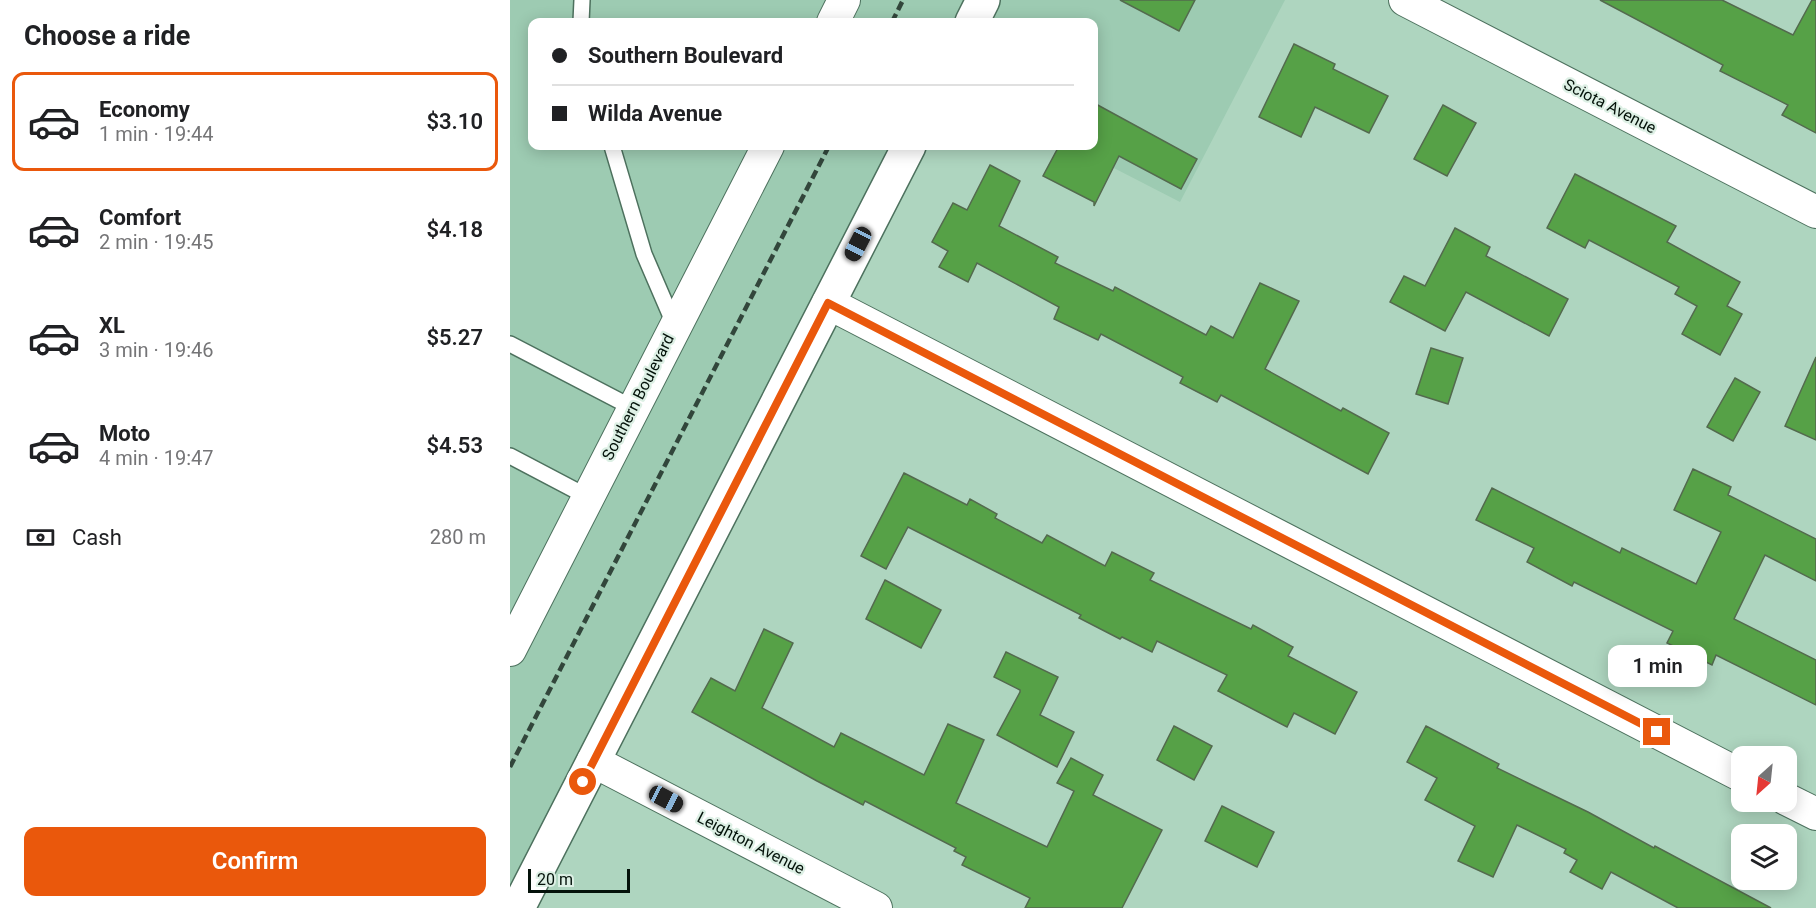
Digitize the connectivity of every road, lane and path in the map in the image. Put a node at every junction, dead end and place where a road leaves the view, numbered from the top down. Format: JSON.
{"nodes":[{"id":1,"x":582,"y":0,"type":"edge"},
{"id":2,"x":844,"y":0,"type":"edge"},
{"id":3,"x":983,"y":0,"type":"edge"},
{"id":4,"x":1405,"y":0,"type":"edge"},
{"id":5,"x":581,"y":18,"type":"edge"},
{"id":6,"x":834,"y":18,"type":"edge"},
{"id":7,"x":974,"y":18,"type":"edge"},
{"id":8,"x":613,"y":150,"type":"edge"},
{"id":9,"x":766,"y":150,"type":"edge"},
{"id":10,"x":907,"y":150,"type":"edge"},
{"id":11,"x":1816,"y":212,"type":"edge"},
{"id":12,"x":828,"y":303,"type":"junction"},
{"id":13,"x":675,"y":326,"type":"junction"},
{"id":14,"x":510,"y":344,"type":"edge"},
{"id":15,"x":633,"y":408,"type":"junction"},
{"id":16,"x":510,"y":456,"type":"edge"},
{"id":17,"x":588,"y":497,"type":"junction"},
{"id":18,"x":510,"y":650,"type":"edge"},
{"id":19,"x":593,"y":761,"type":"junction"},
{"id":20,"x":1731,"y":770,"type":"edge"},
{"id":21,"x":1797,"y":804,"type":"edge"},
{"id":22,"x":1816,"y":814,"type":"edge"},
{"id":23,"x":518,"y":908,"type":"edge"},
{"id":24,"x":876,"y":908,"type":"edge"}],
"edges":[{"from":1,"to":5,"type":"lane"},
{"from":2,"to":6,"type":"street"},
{"from":3,"to":7,"type":"street"},
{"from":4,"to":11,"type":"street","name":"Sciota Avenue"},
{"from":8,"to":13,"type":"lane"},
{"from":9,"to":13,"type":"street","name":"Southern Boulevard"},
{"from":10,"to":12,"type":"street"},
{"from":12,"to":19,"type":"street"},
{"from":12,"to":20,"type":"street"},
{"from":13,"to":15,"type":"street","name":"Southern Boulevard"},
{"from":14,"to":15,"type":"lane"},
{"from":15,"to":17,"type":"street","name":"Southern Boulevard"},
{"from":16,"to":17,"type":"lane"},
{"from":17,"to":18,"type":"street","name":"Southern Boulevard"},
{"from":19,"to":23,"type":"street"},
{"from":19,"to":24,"type":"street","name":"Leighton Avenue"},
{"from":21,"to":22,"type":"street"}]}
